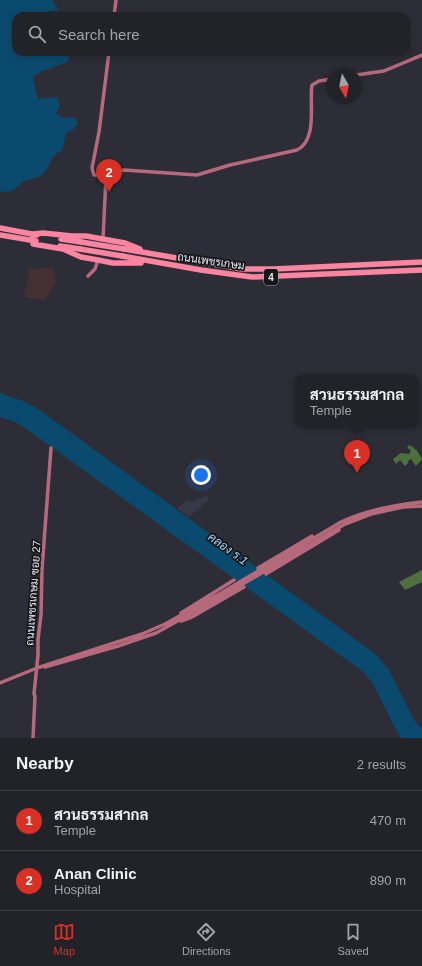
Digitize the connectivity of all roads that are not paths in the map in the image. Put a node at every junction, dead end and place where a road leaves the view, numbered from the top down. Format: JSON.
{"nodes":[{"id":1,"x":116,"y":0,"type":"edge"},
{"id":2,"x":114,"y":12,"type":"edge"},
{"id":3,"x":422,"y":55,"type":"edge"},
{"id":4,"x":108,"y":56,"type":"edge"},
{"id":5,"x":362,"y":74,"type":"edge"},
{"id":6,"x":326,"y":80,"type":"edge"},
{"id":7,"x":106,"y":177,"type":"dead end"},
{"id":8,"x":0,"y":228,"type":"edge"},
{"id":9,"x":33,"y":234,"type":"junction"},
{"id":10,"x":0,"y":235,"type":"edge"},
{"id":11,"x":103,"y":239,"type":"junction"},
{"id":12,"x":32,"y":241,"type":"junction"},
{"id":13,"x":156,"y":255,"type":"junction"},
{"id":14,"x":98,"y":260,"type":"junction"},
{"id":15,"x":422,"y":262,"type":"edge"},
{"id":16,"x":161,"y":263,"type":"junction"},
{"id":17,"x":422,"y":270,"type":"edge"},
{"id":18,"x":88,"y":276,"type":"dead end"},
{"id":19,"x":51,"y":448,"type":"dead end"},
{"id":20,"x":422,"y":502,"type":"edge"},
{"id":21,"x":422,"y":506,"type":"edge"},
{"id":22,"x":358,"y":518,"type":"junction"},
{"id":23,"x":341,"y":522,"type":"junction"},
{"id":24,"x":278,"y":561,"type":"junction"},
{"id":25,"x":258,"y":568,"type":"dead end"},
{"id":26,"x":266,"y":574,"type":"dead end"},
{"id":27,"x":234,"y":580,"type":"dead end"},
{"id":28,"x":244,"y":587,"type":"dead end"},
{"id":29,"x":166,"y":626,"type":"junction"},
{"id":30,"x":36,"y":669,"type":"junction"},
{"id":31,"x":0,"y":685,"type":"edge"},
{"id":32,"x":32,"y":738,"type":"edge"}],
"edges":[{"from":1,"to":2,"type":"main road"},
{"from":3,"to":5,"type":"main road"},
{"from":4,"to":11,"type":"main road"},
{"from":6,"to":7,"type":"main road"},
{"from":8,"to":9,"type":"highway","name":"ถนนเพชรเกษม","number":"4"},
{"from":9,"to":11,"type":"highway"},
{"from":9,"to":12,"type":"highway"},
{"from":9,"to":13,"type":"highway","name":"ถนนเพชรเกษม","number":"4","bridge":true},
{"from":10,"to":12,"type":"highway","name":"ถนนเพชรเกษม","number":"4"},
{"from":11,"to":13,"type":"highway"},
{"from":12,"to":14,"type":"highway"},
{"from":12,"to":16,"type":"highway","name":"ถนนเพชรเกษม","number":"4","bridge":true},
{"from":13,"to":15,"type":"highway","name":"ถนนเพชรเกษม","number":"4"},
{"from":14,"to":16,"type":"highway"},
{"from":14,"to":18,"type":"main road"},
{"from":16,"to":17,"type":"highway","name":"ถนนเพชรเกษม","number":"4"},
{"from":19,"to":30,"type":"main road","name":"ถนนเพชรเกษม ซอย 27"},
{"from":20,"to":23,"type":"main road"},
{"from":21,"to":22,"type":"main road"},
{"from":22,"to":24,"type":"main road"},
{"from":22,"to":26,"type":"main road"},
{"from":23,"to":24,"type":"main road"},
{"from":23,"to":25,"type":"main road"},
{"from":24,"to":29,"type":"main road"},
{"from":27,"to":29,"type":"main road"},
{"from":28,"to":29,"type":"main road"},
{"from":29,"to":30,"type":"main road"},
{"from":30,"to":31,"type":"main road"},
{"from":30,"to":32,"type":"main road","name":"ถนนเพชรเกษม ซอย 27"}]}
